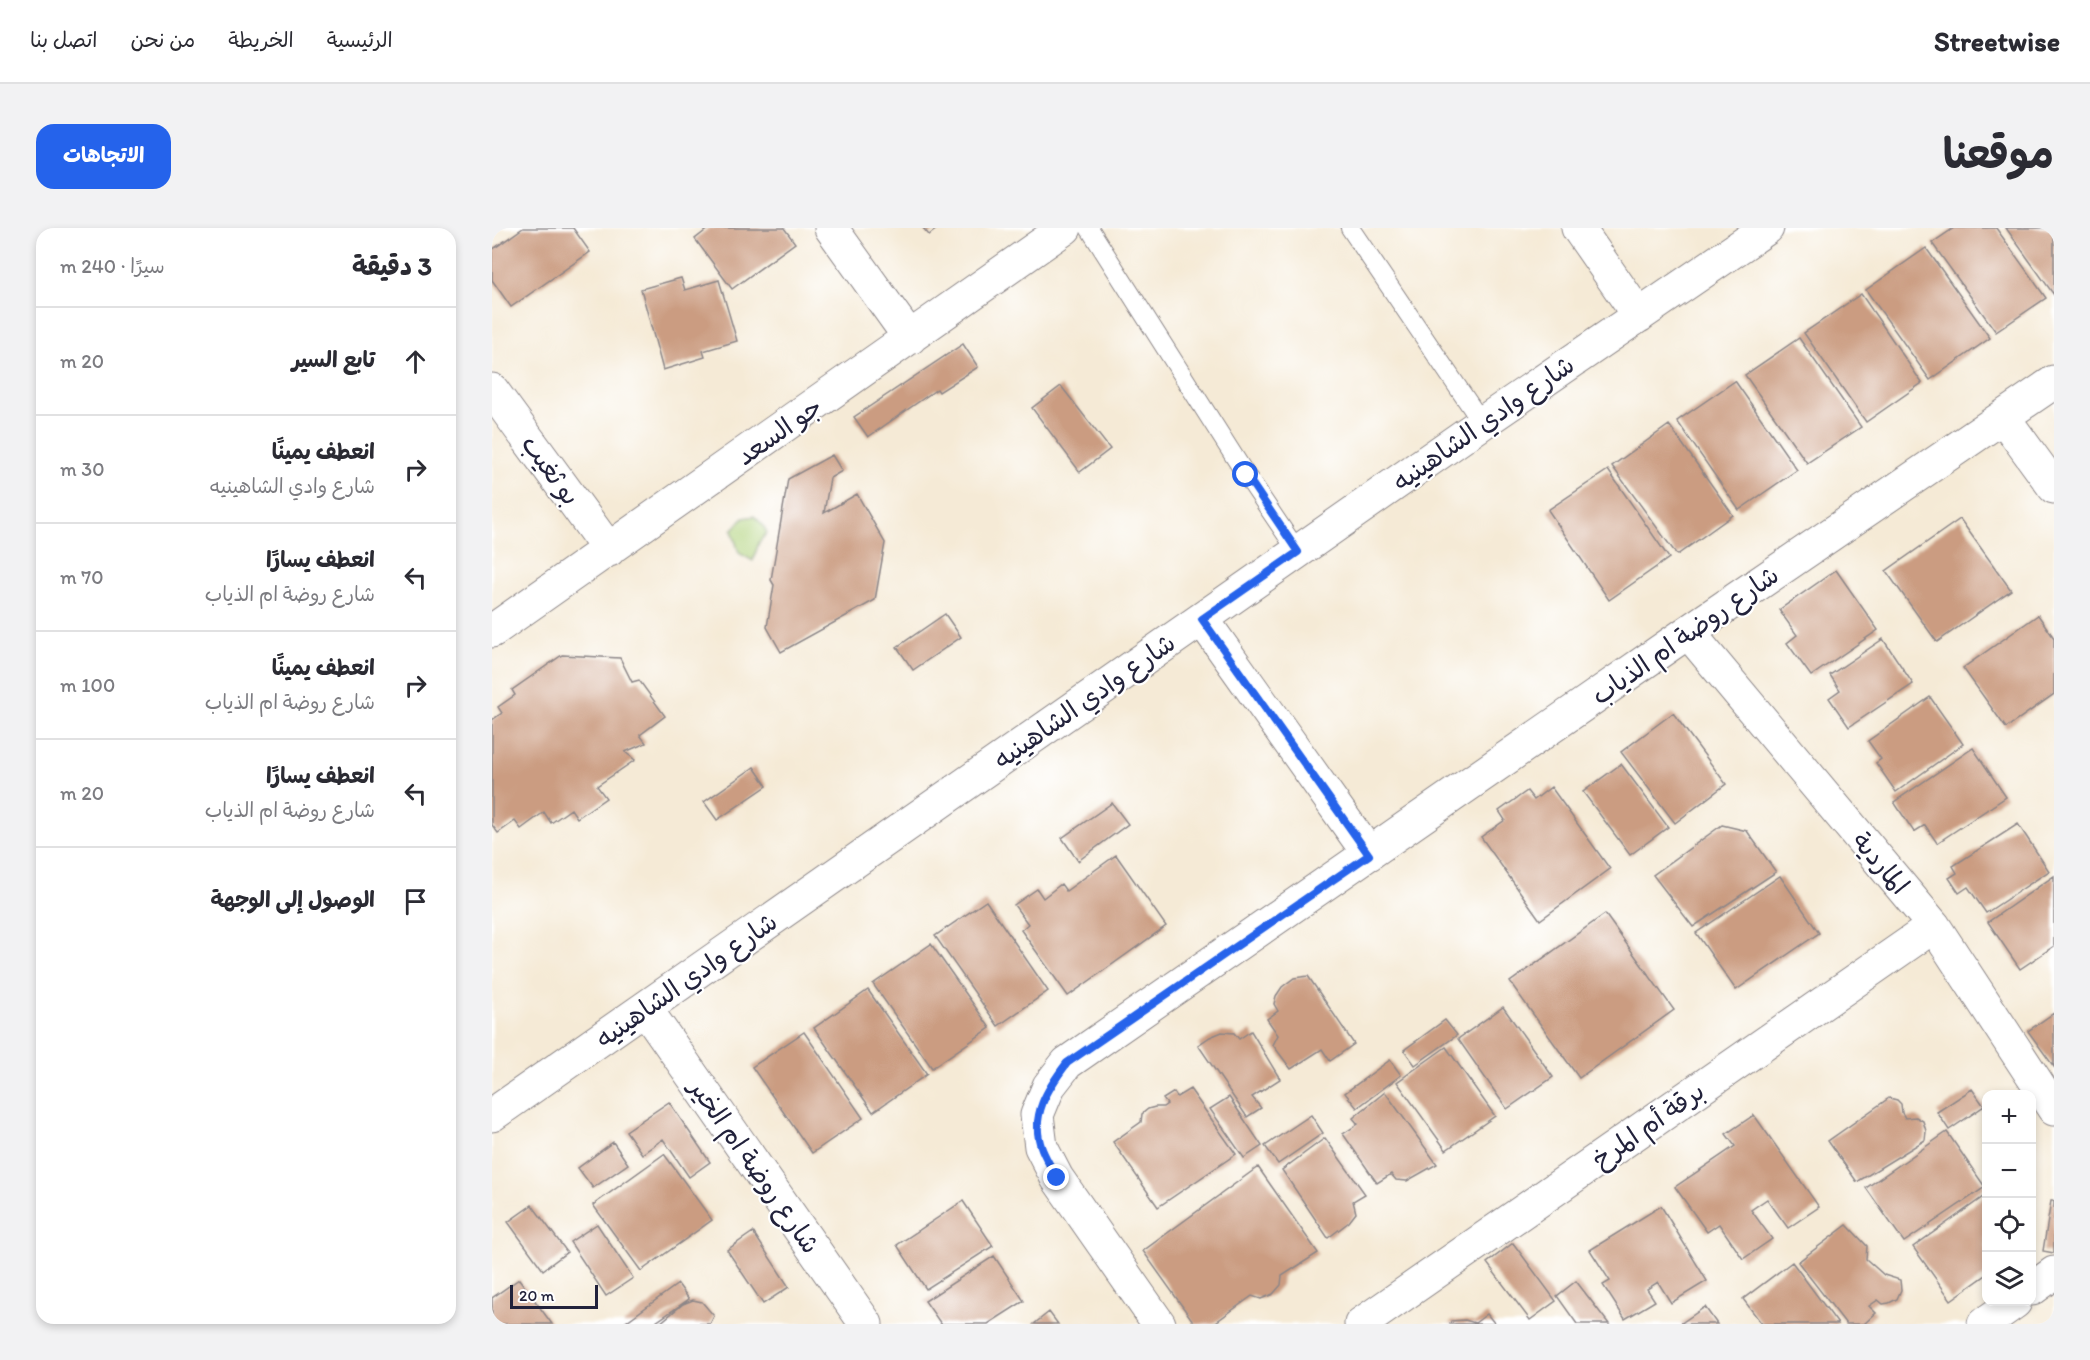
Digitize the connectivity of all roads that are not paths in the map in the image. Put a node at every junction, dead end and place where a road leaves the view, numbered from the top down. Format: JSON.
{"nodes":[{"id":1,"x":831,"y":228,"type":"edge"},
{"id":2,"x":1065,"y":228,"type":"edge"},
{"id":3,"x":1089,"y":228,"type":"edge"},
{"id":4,"x":1350,"y":228,"type":"edge"},
{"id":5,"x":1578,"y":228,"type":"edge"},
{"id":6,"x":1767,"y":228,"type":"edge"},
{"id":7,"x":1639,"y":316,"type":"junction"},
{"id":8,"x":910,"y":338,"type":"junction"},
{"id":9,"x":2054,"y":382,"type":"edge"},
{"id":10,"x":492,"y":390,"type":"edge"},
{"id":11,"x":2004,"y":417,"type":"junction"},
{"id":12,"x":1482,"y":423,"type":"junction"},
{"id":13,"x":2054,"y":487,"type":"edge"},
{"id":14,"x":609,"y":550,"type":"junction"},
{"id":15,"x":1298,"y":552,"type":"junction"},
{"id":16,"x":1202,"y":619,"type":"junction"},
{"id":17,"x":492,"y":631,"type":"edge"},
{"id":18,"x":1688,"y":632,"type":"junction"},
{"id":19,"x":1369,"y":855,"type":"junction"},
{"id":20,"x":1934,"y":926,"type":"junction"},
{"id":21,"x":645,"y":1008,"type":"junction"},
{"id":22,"x":2054,"y":1109,"type":"edge"},
{"id":23,"x":492,"y":1115,"type":"edge"},
{"id":24,"x":2054,"y":1273,"type":"edge"},
{"id":25,"x":2036,"y":1286,"type":"edge"},
{"id":26,"x":2009,"y":1306,"type":"edge"},
{"id":27,"x":866,"y":1324,"type":"edge"},
{"id":28,"x":1158,"y":1324,"type":"edge"},
{"id":29,"x":1361,"y":1324,"type":"edge"},
{"id":30,"x":1984,"y":1324,"type":"edge"}],
"edges":[{"from":1,"to":8,"type":"street"},
{"from":2,"to":8,"type":"street","name":"جو السعد"},
{"from":3,"to":15,"type":"lane"},
{"from":4,"to":12,"type":"lane"},
{"from":5,"to":7,"type":"street"},
{"from":6,"to":7,"type":"street","name":"شارع وادي الشاهينيه"},
{"from":7,"to":12,"type":"street","name":"شارع وادي الشاهينيه"},
{"from":8,"to":14,"type":"street","name":"جو السعد"},
{"from":9,"to":11,"type":"street","name":"شارع روضة ام الذياب"},
{"from":10,"to":14,"type":"street","name":"بو ثغيب"},
{"from":11,"to":13,"type":"street"},
{"from":11,"to":18,"type":"street","name":"شارع روضة ام الذياب"},
{"from":12,"to":15,"type":"street","name":"شارع وادي الشاهينيه"},
{"from":14,"to":17,"type":"street","name":"جو السعد"},
{"from":15,"to":16,"type":"street","name":"شارع وادي الشاهينيه"},
{"from":16,"to":19,"type":"street"},
{"from":16,"to":21,"type":"street","name":"شارع وادي الشاهينيه"},
{"from":18,"to":19,"type":"street","name":"شارع روضة ام الذياب"},
{"from":18,"to":20,"type":"street","name":"الماردية"},
{"from":19,"to":28,"type":"street","name":"شارع روضة ام الذياب"},
{"from":20,"to":22,"type":"street","name":"الماردية"},
{"from":20,"to":29,"type":"street","name":"برقة أم المرخ"},
{"from":21,"to":23,"type":"street","name":"شارع وادي الشاهينيه"},
{"from":21,"to":27,"type":"street","name":"شارع روضة ام الخير"},
{"from":24,"to":25,"type":"street"},
{"from":26,"to":30,"type":"street"}]}
